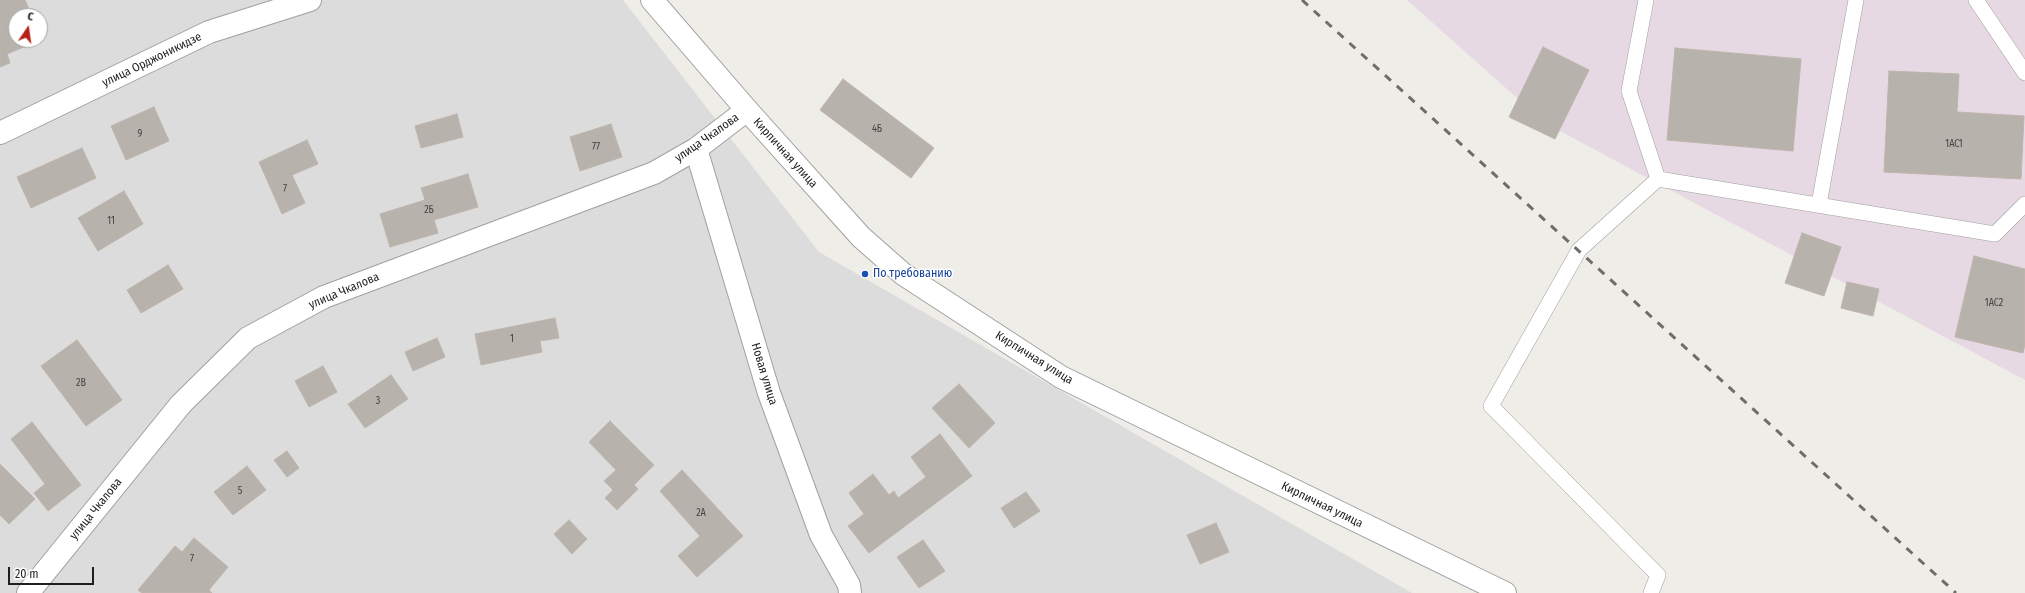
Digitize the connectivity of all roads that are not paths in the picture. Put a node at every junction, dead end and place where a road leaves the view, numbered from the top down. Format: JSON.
{"nodes":[{"id":1,"x":310,"y":0,"type":"edge"},
{"id":2,"x":652,"y":0,"type":"edge"},
{"id":3,"x":1646,"y":0,"type":"edge"},
{"id":4,"x":1856,"y":0,"type":"edge"},
{"id":5,"x":1976,"y":0,"type":"edge"},
{"id":6,"x":2025,"y":73,"type":"edge"},
{"id":7,"x":747,"y":110,"type":"junction"},
{"id":8,"x":0,"y":133,"type":"edge"},
{"id":9,"x":696,"y":149,"type":"junction"},
{"id":10,"x":1658,"y":179,"type":"junction"},
{"id":11,"x":1819,"y":204,"type":"junction"},
{"id":12,"x":2025,"y":204,"type":"edge"},
{"id":13,"x":39,"y":589,"type":"edge"},
{"id":14,"x":850,"y":593,"type":"edge"},
{"id":15,"x":1505,"y":593,"type":"edge"},
{"id":16,"x":1651,"y":593,"type":"edge"}],
"edges":[{"from":1,"to":8,"type":"street","name":"улица Орджоникидзе"},
{"from":2,"to":7,"type":"street","name":"Кирпичная улица"},
{"from":3,"to":10,"type":"lane"},
{"from":4,"to":11,"type":"lane"},
{"from":5,"to":6,"type":"lane"},
{"from":7,"to":9,"type":"street","name":"улица Чкалова"},
{"from":7,"to":15,"type":"street","name":"Кирпичная улица"},
{"from":9,"to":13,"type":"street","name":"улица Чкалова"},
{"from":9,"to":14,"type":"street","name":"Новая улица"},
{"from":10,"to":11,"type":"lane"},
{"from":10,"to":16,"type":"lane"},
{"from":11,"to":12,"type":"lane"}]}
